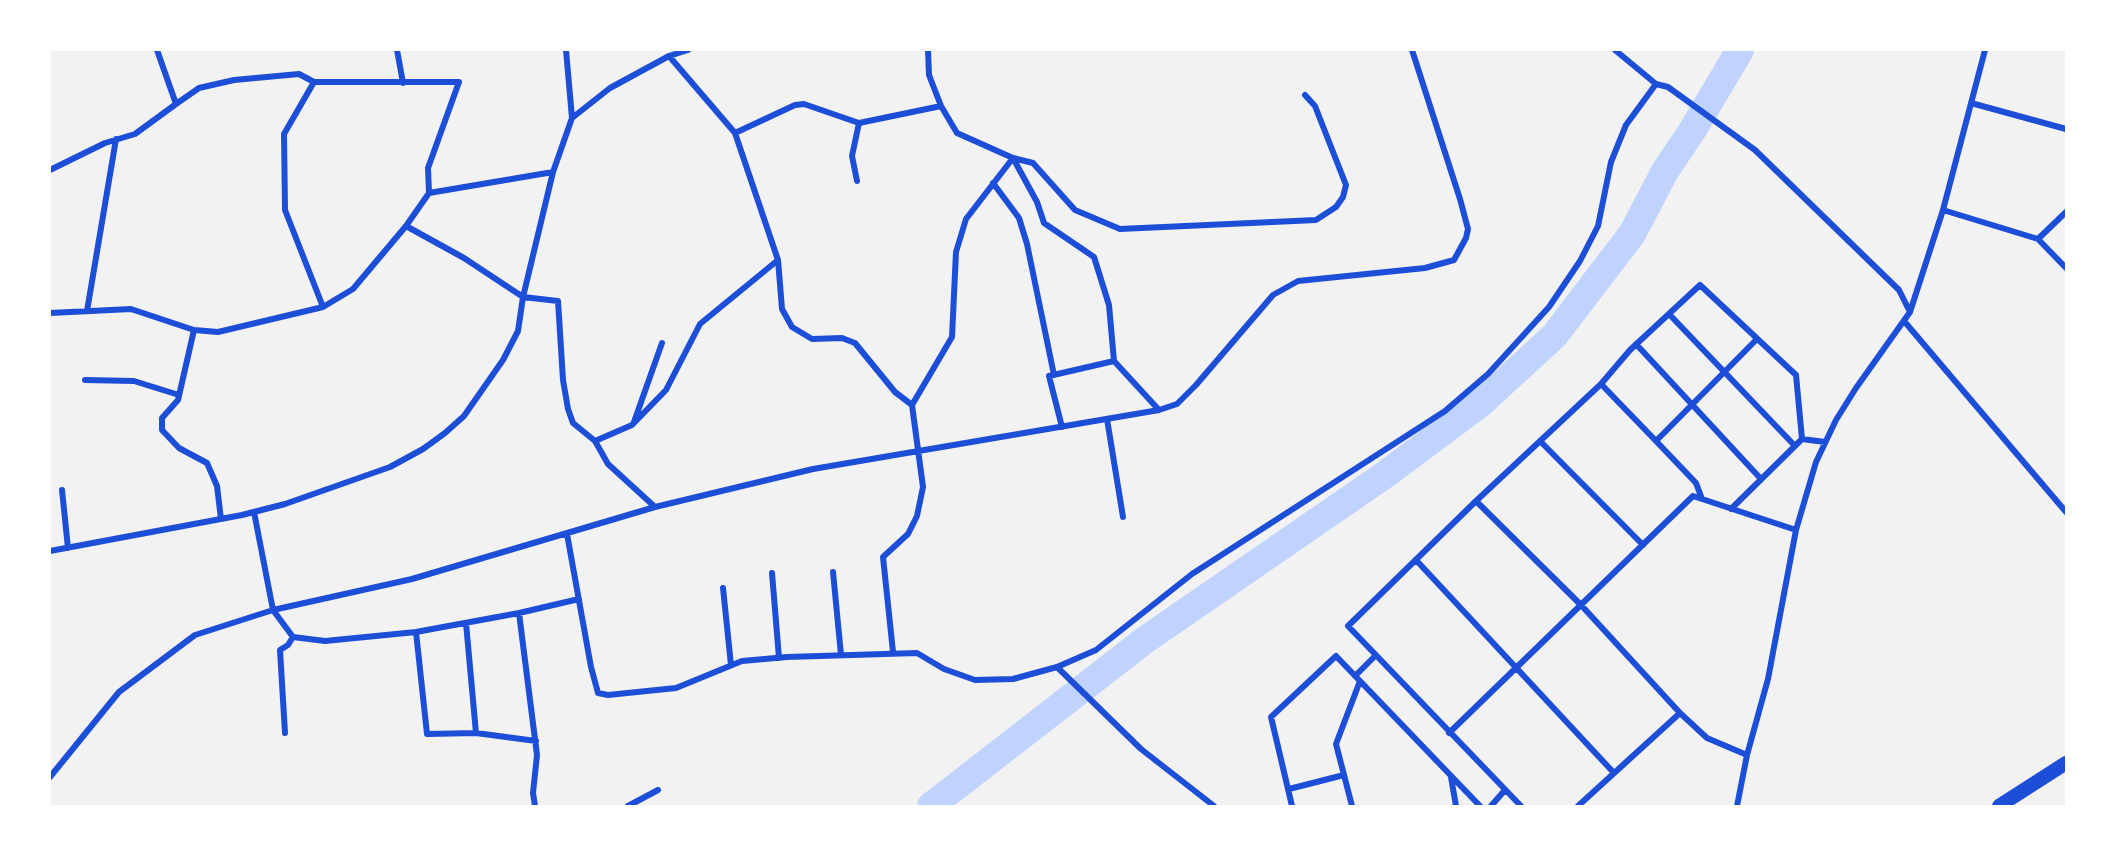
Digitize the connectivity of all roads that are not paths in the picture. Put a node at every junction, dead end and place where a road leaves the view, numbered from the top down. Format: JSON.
{"nodes":[{"id":1,"x":158,"y":50,"type":"edge"},
{"id":2,"x":397,"y":50,"type":"edge"},
{"id":3,"x":566,"y":50,"type":"edge"},
{"id":4,"x":688,"y":50,"type":"edge"},
{"id":5,"x":928,"y":50,"type":"edge"},
{"id":6,"x":1412,"y":50,"type":"edge"},
{"id":7,"x":1615,"y":50,"type":"edge"},
{"id":8,"x":1985,"y":50,"type":"edge"},
{"id":9,"x":669,"y":56,"type":"junction"},
{"id":10,"x":314,"y":82,"type":"junction"},
{"id":11,"x":402,"y":83,"type":"junction"},
{"id":12,"x":1656,"y":84,"type":"junction"},
{"id":13,"x":1305,"y":95,"type":"dead end"},
{"id":14,"x":1971,"y":103,"type":"junction"},
{"id":15,"x":176,"y":104,"type":"junction"},
{"id":16,"x":941,"y":106,"type":"junction"},
{"id":17,"x":572,"y":118,"type":"junction"},
{"id":18,"x":859,"y":123,"type":"junction"},
{"id":19,"x":2067,"y":129,"type":"edge"},
{"id":20,"x":735,"y":133,"type":"junction"},
{"id":21,"x":116,"y":139,"type":"junction"},
{"id":22,"x":1013,"y":158,"type":"junction"},
{"id":23,"x":50,"y":170,"type":"edge"},
{"id":24,"x":554,"y":172,"type":"junction"},
{"id":25,"x":857,"y":181,"type":"dead end"},
{"id":26,"x":993,"y":183,"type":"junction"},
{"id":27,"x":429,"y":193,"type":"junction"},
{"id":28,"x":1943,"y":210,"type":"junction"},
{"id":29,"x":2067,"y":212,"type":"edge"},
{"id":30,"x":406,"y":226,"type":"junction"},
{"id":31,"x":2038,"y":239,"type":"junction"},
{"id":32,"x":778,"y":260,"type":"junction"},
{"id":33,"x":2067,"y":268,"type":"edge"},
{"id":34,"x":523,"y":297,"type":"junction"},
{"id":35,"x":323,"y":307,"type":"junction"},
{"id":36,"x":87,"y":311,"type":"junction"},
{"id":37,"x":1910,"y":312,"type":"junction"},
{"id":38,"x":50,"y":313,"type":"edge"},
{"id":39,"x":1669,"y":314,"type":"junction"},
{"id":40,"x":1904,"y":321,"type":"junction"},
{"id":41,"x":194,"y":330,"type":"junction"},
{"id":42,"x":1757,"y":339,"type":"junction"},
{"id":43,"x":662,"y":343,"type":"dead end"},
{"id":44,"x":1636,"y":344,"type":"junction"},
{"id":45,"x":1114,"y":361,"type":"junction"},
{"id":46,"x":1724,"y":372,"type":"junction"},
{"id":47,"x":1054,"y":375,"type":"junction"},
{"id":48,"x":85,"y":380,"type":"dead end"},
{"id":49,"x":1601,"y":384,"type":"junction"},
{"id":50,"x":179,"y":395,"type":"junction"},
{"id":51,"x":912,"y":405,"type":"junction"},
{"id":52,"x":1692,"y":405,"type":"junction"},
{"id":53,"x":1159,"y":410,"type":"junction"},
{"id":54,"x":1107,"y":419,"type":"junction"},
{"id":55,"x":632,"y":425,"type":"junction"},
{"id":56,"x":1062,"y":427,"type":"junction"},
{"id":57,"x":1802,"y":439,"type":"junction"},
{"id":58,"x":595,"y":441,"type":"junction"},
{"id":59,"x":1540,"y":441,"type":"junction"},
{"id":60,"x":1656,"y":441,"type":"junction"},
{"id":61,"x":1825,"y":442,"type":"junction"},
{"id":62,"x":1794,"y":446,"type":"junction"},
{"id":63,"x":919,"y":452,"type":"junction"},
{"id":64,"x":1761,"y":479,"type":"junction"},
{"id":65,"x":62,"y":490,"type":"dead end"},
{"id":66,"x":1702,"y":499,"type":"junction"},
{"id":67,"x":1476,"y":501,"type":"junction"},
{"id":68,"x":655,"y":507,"type":"junction"},
{"id":69,"x":1731,"y":509,"type":"junction"},
{"id":70,"x":254,"y":512,"type":"junction"},
{"id":71,"x":2067,"y":513,"type":"edge"},
{"id":72,"x":1123,"y":518,"type":"dead end"},
{"id":73,"x":221,"y":519,"type":"junction"},
{"id":74,"x":1796,"y":531,"type":"junction"},
{"id":75,"x":567,"y":534,"type":"junction"},
{"id":76,"x":1643,"y":545,"type":"junction"},
{"id":77,"x":68,"y":548,"type":"junction"},
{"id":78,"x":50,"y":551,"type":"edge"},
{"id":79,"x":1416,"y":560,"type":"junction"},
{"id":80,"x":833,"y":572,"type":"dead end"},
{"id":81,"x":772,"y":573,"type":"dead end"},
{"id":82,"x":723,"y":588,"type":"dead end"},
{"id":83,"x":579,"y":599,"type":"junction"},
{"id":84,"x":1581,"y":605,"type":"junction"},
{"id":85,"x":273,"y":610,"type":"junction"},
{"id":86,"x":519,"y":613,"type":"junction"},
{"id":87,"x":466,"y":623,"type":"junction"},
{"id":88,"x":416,"y":632,"type":"junction"},
{"id":89,"x":292,"y":637,"type":"junction"},
{"id":90,"x":893,"y":652,"type":"junction"},
{"id":91,"x":841,"y":655,"type":"junction"},
{"id":92,"x":1376,"y":655,"type":"junction"},
{"id":93,"x":779,"y":658,"type":"junction"},
{"id":94,"x":731,"y":665,"type":"junction"},
{"id":95,"x":1058,"y":668,"type":"junction"},
{"id":96,"x":1516,"y":668,"type":"junction"},
{"id":97,"x":1357,"y":679,"type":"junction"},
{"id":98,"x":1680,"y":712,"type":"junction"},
{"id":99,"x":285,"y":733,"type":"dead end"},
{"id":100,"x":476,"y":733,"type":"junction"},
{"id":101,"x":1449,"y":733,"type":"junction"},
{"id":102,"x":536,"y":741,"type":"junction"},
{"id":103,"x":1748,"y":755,"type":"junction"},
{"id":104,"x":2067,"y":763,"type":"edge"},
{"id":105,"x":1614,"y":773,"type":"junction"},
{"id":106,"x":1344,"y":775,"type":"junction"},
{"id":107,"x":1451,"y":776,"type":"junction"},
{"id":108,"x":50,"y":777,"type":"edge"},
{"id":109,"x":1289,"y":789,"type":"junction"},
{"id":110,"x":658,"y":790,"type":"dead end"},
{"id":111,"x":1505,"y":790,"type":"junction"},
{"id":112,"x":535,"y":807,"type":"edge"},
{"id":113,"x":628,"y":807,"type":"edge"},
{"id":114,"x":1214,"y":807,"type":"edge"},
{"id":115,"x":1292,"y":807,"type":"edge"},
{"id":116,"x":1352,"y":807,"type":"edge"},
{"id":117,"x":1456,"y":807,"type":"edge"},
{"id":118,"x":1480,"y":807,"type":"edge"},
{"id":119,"x":1491,"y":807,"type":"edge"},
{"id":120,"x":1521,"y":807,"type":"edge"},
{"id":121,"x":1578,"y":807,"type":"edge"},
{"id":122,"x":1737,"y":807,"type":"edge"},
{"id":123,"x":1999,"y":807,"type":"edge"}],
"edges":[{"from":1,"to":15,"type":"street"},
{"from":2,"to":11,"type":"street"},
{"from":3,"to":17,"type":"street"},
{"from":4,"to":9,"type":"street"},
{"from":5,"to":16,"type":"street"},
{"from":6,"to":53,"type":"street"},
{"from":7,"to":12,"type":"street"},
{"from":8,"to":14,"type":"street"},
{"from":9,"to":17,"type":"street"},
{"from":9,"to":20,"type":"street"},
{"from":10,"to":11,"type":"street"},
{"from":10,"to":15,"type":"street"},
{"from":10,"to":35,"type":"street"},
{"from":11,"to":27,"type":"street"},
{"from":12,"to":37,"type":"street"},
{"from":12,"to":95,"type":"street"},
{"from":13,"to":22,"type":"street"},
{"from":14,"to":19,"type":"street"},
{"from":14,"to":28,"type":"street"},
{"from":15,"to":21,"type":"street"},
{"from":16,"to":18,"type":"street"},
{"from":16,"to":22,"type":"street"},
{"from":17,"to":24,"type":"street"},
{"from":18,"to":20,"type":"street"},
{"from":18,"to":25,"type":"street"},
{"from":20,"to":32,"type":"street"},
{"from":21,"to":23,"type":"street"},
{"from":21,"to":36,"type":"street"},
{"from":22,"to":26,"type":"street"},
{"from":22,"to":45,"type":"street"},
{"from":24,"to":27,"type":"street"},
{"from":24,"to":34,"type":"street"},
{"from":26,"to":47,"type":"street"},
{"from":26,"to":51,"type":"street"},
{"from":27,"to":30,"type":"street"},
{"from":28,"to":31,"type":"street"},
{"from":28,"to":37,"type":"street"},
{"from":29,"to":31,"type":"street"},
{"from":30,"to":34,"type":"street"},
{"from":30,"to":35,"type":"street"},
{"from":31,"to":33,"type":"street"},
{"from":32,"to":51,"type":"street"},
{"from":32,"to":55,"type":"street"},
{"from":34,"to":58,"type":"street"},
{"from":34,"to":70,"type":"street"},
{"from":35,"to":41,"type":"street"},
{"from":36,"to":38,"type":"street"},
{"from":36,"to":41,"type":"street"},
{"from":37,"to":40,"type":"street"},
{"from":39,"to":42,"type":"street"},
{"from":39,"to":44,"type":"street"},
{"from":39,"to":46,"type":"street"},
{"from":40,"to":61,"type":"street"},
{"from":40,"to":71,"type":"street"},
{"from":41,"to":50,"type":"street"},
{"from":42,"to":46,"type":"street"},
{"from":42,"to":57,"type":"street"},
{"from":43,"to":55,"type":"street"},
{"from":44,"to":49,"type":"street"},
{"from":44,"to":52,"type":"street"},
{"from":45,"to":47,"type":"street"},
{"from":45,"to":53,"type":"street"},
{"from":46,"to":52,"type":"street"},
{"from":46,"to":62,"type":"street"},
{"from":47,"to":56,"type":"street"},
{"from":48,"to":50,"type":"street"},
{"from":49,"to":59,"type":"street"},
{"from":49,"to":60,"type":"street"},
{"from":50,"to":73,"type":"street"},
{"from":51,"to":63,"type":"street"},
{"from":52,"to":60,"type":"street"},
{"from":52,"to":64,"type":"street"},
{"from":53,"to":54,"type":"street"},
{"from":54,"to":56,"type":"street"},
{"from":54,"to":72,"type":"street"},
{"from":55,"to":58,"type":"street"},
{"from":56,"to":63,"type":"street"},
{"from":57,"to":61,"type":"street"},
{"from":57,"to":62,"type":"street"},
{"from":58,"to":68,"type":"street"},
{"from":59,"to":67,"type":"street"},
{"from":59,"to":76,"type":"street"},
{"from":60,"to":66,"type":"street"},
{"from":61,"to":74,"type":"street"},
{"from":62,"to":64,"type":"street"},
{"from":63,"to":68,"type":"street"},
{"from":63,"to":90,"type":"street"},
{"from":64,"to":69,"type":"street"},
{"from":65,"to":77,"type":"street"},
{"from":66,"to":69,"type":"street"},
{"from":66,"to":76,"type":"street"},
{"from":67,"to":79,"type":"street"},
{"from":67,"to":84,"type":"street"},
{"from":68,"to":75,"type":"street"},
{"from":69,"to":74,"type":"street"},
{"from":70,"to":73,"type":"street"},
{"from":70,"to":85,"type":"street"},
{"from":73,"to":77,"type":"street"},
{"from":74,"to":103,"type":"street"},
{"from":75,"to":83,"type":"street"},
{"from":75,"to":85,"type":"street"},
{"from":76,"to":84,"type":"street"},
{"from":77,"to":78,"type":"street"},
{"from":79,"to":92,"type":"street"},
{"from":79,"to":96,"type":"street"},
{"from":80,"to":91,"type":"street"},
{"from":81,"to":93,"type":"street"},
{"from":82,"to":94,"type":"street"},
{"from":83,"to":86,"type":"street"},
{"from":83,"to":94,"type":"street"},
{"from":84,"to":96,"type":"street"},
{"from":84,"to":98,"type":"street"},
{"from":85,"to":89,"type":"street"},
{"from":85,"to":108,"type":"street"},
{"from":86,"to":87,"type":"street"},
{"from":86,"to":102,"type":"street"},
{"from":87,"to":88,"type":"street"},
{"from":87,"to":100,"type":"street"},
{"from":88,"to":89,"type":"street"},
{"from":88,"to":100,"type":"street"},
{"from":89,"to":99,"type":"street"},
{"from":90,"to":91,"type":"street"},
{"from":90,"to":95,"type":"street"},
{"from":91,"to":93,"type":"street"},
{"from":92,"to":97,"type":"street"},
{"from":92,"to":101,"type":"street"},
{"from":93,"to":94,"type":"street"},
{"from":95,"to":114,"type":"street"},
{"from":96,"to":101,"type":"street"},
{"from":96,"to":105,"type":"street"},
{"from":97,"to":106,"type":"street"},
{"from":97,"to":107,"type":"street"},
{"from":97,"to":109,"type":"street"},
{"from":98,"to":103,"type":"street"},
{"from":98,"to":105,"type":"street"},
{"from":100,"to":102,"type":"street"},
{"from":101,"to":111,"type":"street"},
{"from":102,"to":112,"type":"street"},
{"from":103,"to":122,"type":"street"},
{"from":104,"to":123,"type":"main road"},
{"from":105,"to":121,"type":"street"},
{"from":106,"to":109,"type":"street"},
{"from":106,"to":116,"type":"street"},
{"from":107,"to":117,"type":"street"},
{"from":107,"to":118,"type":"street"},
{"from":109,"to":115,"type":"street"},
{"from":110,"to":113,"type":"street"},
{"from":111,"to":119,"type":"street"},
{"from":111,"to":120,"type":"street"}]}
